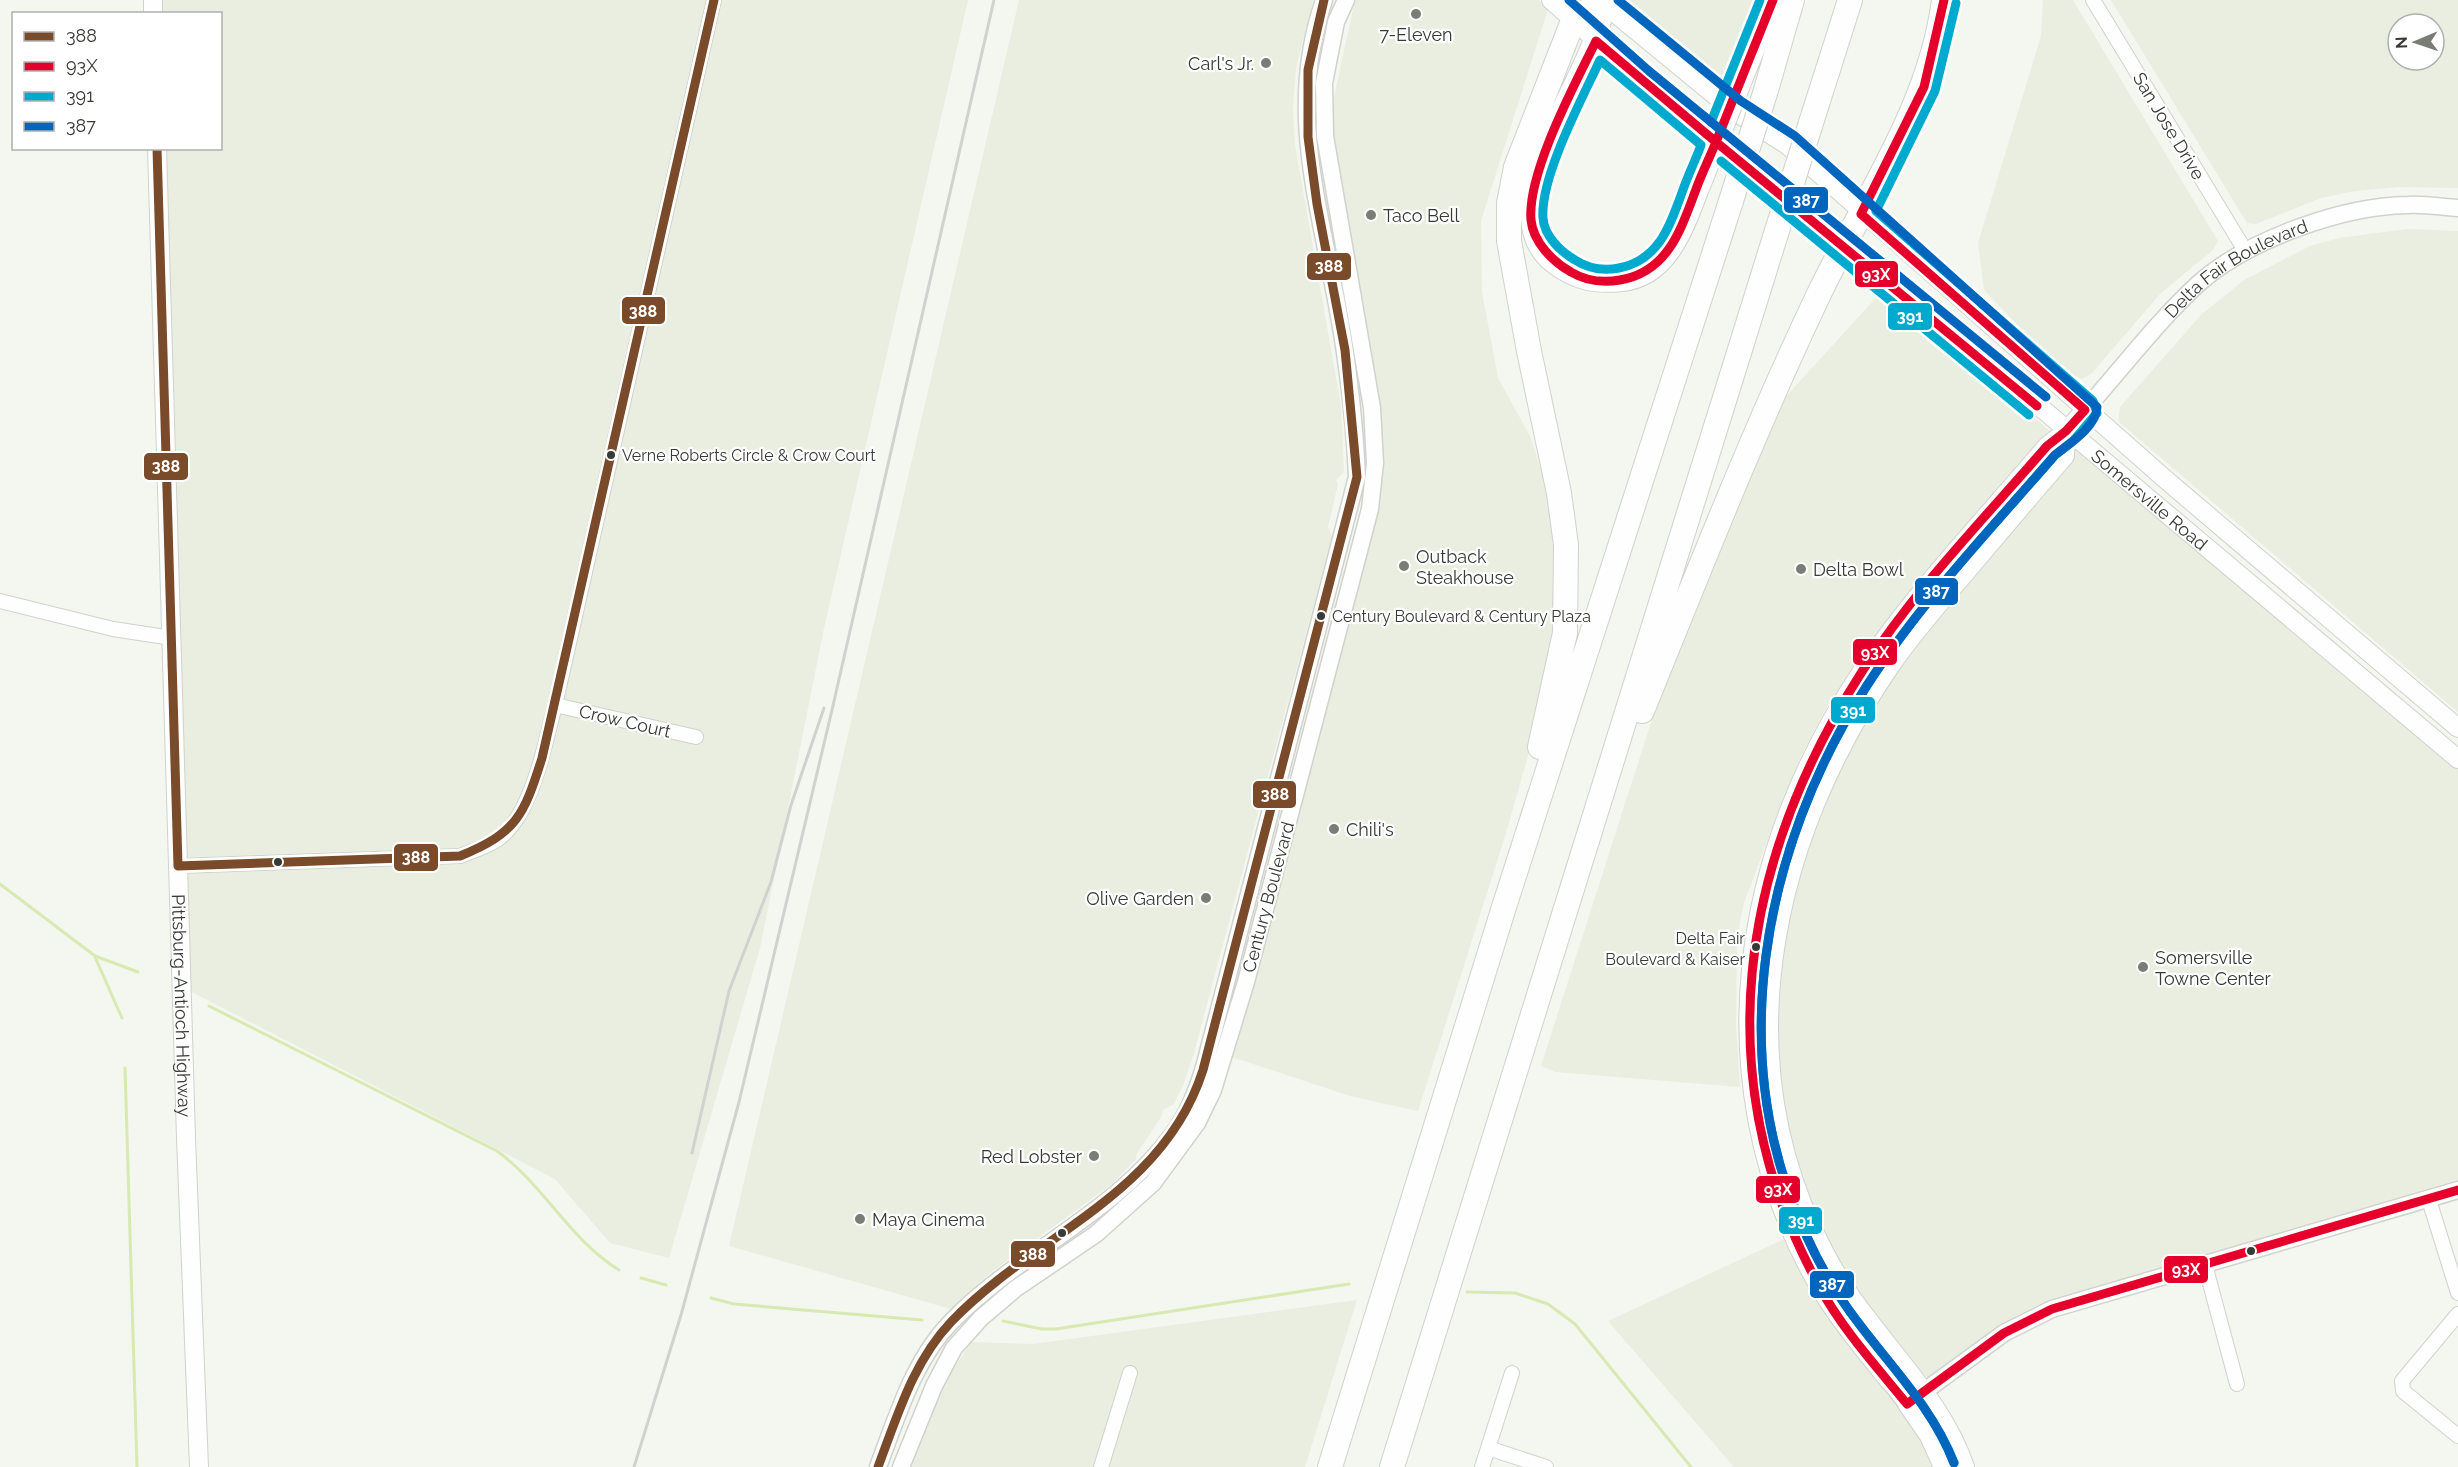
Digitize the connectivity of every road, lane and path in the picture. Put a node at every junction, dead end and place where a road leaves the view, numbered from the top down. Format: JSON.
{"nodes":[{"id":1,"x":714,"y":0,"type":"edge"},
{"id":2,"x":1324,"y":0,"type":"edge"},
{"id":3,"x":1346,"y":0,"type":"edge"},
{"id":4,"x":1551,"y":0,"type":"edge"},
{"id":5,"x":1773,"y":0,"type":"edge"},
{"id":6,"x":1792,"y":0,"type":"edge"},
{"id":7,"x":1850,"y":0,"type":"edge"},
{"id":8,"x":1944,"y":0,"type":"edge"},
{"id":9,"x":2092,"y":0,"type":"edge"},
{"id":10,"x":1600,"y":1,"type":"edge"},
{"id":11,"x":1573,"y":21,"type":"junction"},
{"id":12,"x":1596,"y":41,"type":"junction"},
{"id":13,"x":157,"y":150,"type":"edge"},
{"id":14,"x":2458,"y":208,"type":"edge"},
{"id":15,"x":1861,"y":214,"type":"junction"},
{"id":16,"x":1843,"y":248,"type":"junction"},
{"id":17,"x":2246,"y":252,"type":"junction"},
{"id":18,"x":2085,"y":410,"type":"junction"},
{"id":19,"x":2066,"y":431,"type":"junction"},
{"id":20,"x":1931,"y":582,"type":"junction"},
{"id":21,"x":1947,"y":595,"type":"junction"},
{"id":22,"x":0,"y":601,"type":"edge"},
{"id":23,"x":172,"y":638,"type":"junction"},
{"id":24,"x":555,"y":705,"type":"junction"},
{"id":25,"x":2458,"y":729,"type":"edge"},
{"id":26,"x":696,"y":737,"type":"dead end"},
{"id":27,"x":2458,"y":759,"type":"edge"},
{"id":28,"x":178,"y":866,"type":"junction"},
{"id":29,"x":1578,"y":872,"type":"junction"},
{"id":30,"x":1504,"y":907,"type":"junction"},
{"id":31,"x":2458,"y":1190,"type":"edge"},
{"id":32,"x":2429,"y":1200,"type":"junction"},
{"id":33,"x":2205,"y":1265,"type":"junction"},
{"id":34,"x":2458,"y":1293,"type":"edge"},
{"id":35,"x":2458,"y":1314,"type":"edge"},
{"id":36,"x":1130,"y":1373,"type":"dead end"},
{"id":37,"x":1512,"y":1373,"type":"dead end"},
{"id":38,"x":1890,"y":1382,"type":"joint"},
{"id":39,"x":2237,"y":1384,"type":"dead end"},
{"id":40,"x":1923,"y":1392,"type":"junction"},
{"id":41,"x":1907,"y":1404,"type":"junction"},
{"id":42,"x":2458,"y":1436,"type":"edge"},
{"id":43,"x":1488,"y":1448,"type":"junction"},
{"id":44,"x":200,"y":1467,"type":"edge"},
{"id":45,"x":878,"y":1467,"type":"edge"},
{"id":46,"x":901,"y":1467,"type":"edge"},
{"id":47,"x":1101,"y":1467,"type":"edge"},
{"id":48,"x":1330,"y":1467,"type":"edge"},
{"id":49,"x":1392,"y":1467,"type":"edge"},
{"id":50,"x":1482,"y":1467,"type":"edge"},
{"id":51,"x":1546,"y":1467,"type":"edge"},
{"id":52,"x":1943,"y":1467,"type":"edge"},
{"id":53,"x":1965,"y":1467,"type":"edge"}],
"edges":[{"from":1,"to":24,"type":"street"},
{"from":2,"to":45,"type":"street","name":"Century Boulevard"},
{"from":3,"to":46,"type":"street","name":"Century Boulevard"},
{"from":4,"to":11,"type":"main road","name":"Somersville Road"},
{"from":5,"to":12,"type":"highway","bridge":true},
{"from":6,"to":30,"type":"highway","bridge":true},
{"from":7,"to":29,"type":"highway","bridge":true},
{"from":8,"to":15,"type":"highway"},
{"from":9,"to":17,"type":"street","name":"San Jose Drive"},
{"from":10,"to":11,"type":"highway"},
{"from":10,"to":12,"type":"highway"},
{"from":10,"to":15,"type":"main road","name":"Somersville Road"},
{"from":11,"to":12,"type":"main road","name":"Somersville Road"},
{"from":11,"to":30,"type":"highway"},
{"from":12,"to":16,"type":"main road","name":"Somersville Road"},
{"from":13,"to":23,"type":"main road","name":"Pittsburg-Antioch Highway"},
{"from":14,"to":17,"type":"street","name":"Delta Fair Boulevard"},
{"from":15,"to":16,"type":"highway"},
{"from":15,"to":18,"type":"main road","name":"Somersville Road"},
{"from":16,"to":19,"type":"main road","name":"Somersville Road"},
{"from":16,"to":29,"type":"highway"},
{"from":17,"to":18,"type":"street","name":"Delta Fair Boulevard"},
{"from":18,"to":19,"type":"main road","name":"Delta Fair Boulevard"},
{"from":18,"to":25,"type":"main road","name":"Somersville Road"},
{"from":19,"to":20,"type":"main road","name":"Delta Fair Boulevard"},
{"from":19,"to":21,"type":"main road"},
{"from":19,"to":27,"type":"main road","name":"Somersville Road"},
{"from":20,"to":21,"type":"main road"},
{"from":20,"to":38,"type":"main road","name":"Delta Fair Boulevard"},
{"from":21,"to":40,"type":"main road"},
{"from":22,"to":23,"type":"street"},
{"from":23,"to":28,"type":"main road","name":"Pittsburg-Antioch Highway"},
{"from":24,"to":26,"type":"street","name":"Crow Court"},
{"from":24,"to":28,"type":"street"},
{"from":28,"to":44,"type":"main road","name":"Pittsburg-Antioch Highway"},
{"from":29,"to":49,"type":"highway"},
{"from":30,"to":48,"type":"highway"},
{"from":31,"to":32,"type":"street"},
{"from":32,"to":33,"type":"street"},
{"from":32,"to":34,"type":"street"},
{"from":33,"to":39,"type":"street"},
{"from":33,"to":40,"type":"street"},
{"from":35,"to":42,"type":"street"},
{"from":36,"to":47,"type":"street"},
{"from":37,"to":43,"type":"street"},
{"from":38,"to":41,"type":"street","name":"Delta Fair Boulevard"},
{"from":40,"to":41,"type":"street"},
{"from":40,"to":53,"type":"main road"},
{"from":41,"to":52,"type":"main road","name":"Delta Fair Boulevard"},
{"from":43,"to":50,"type":"street"},
{"from":43,"to":51,"type":"street"}]}
